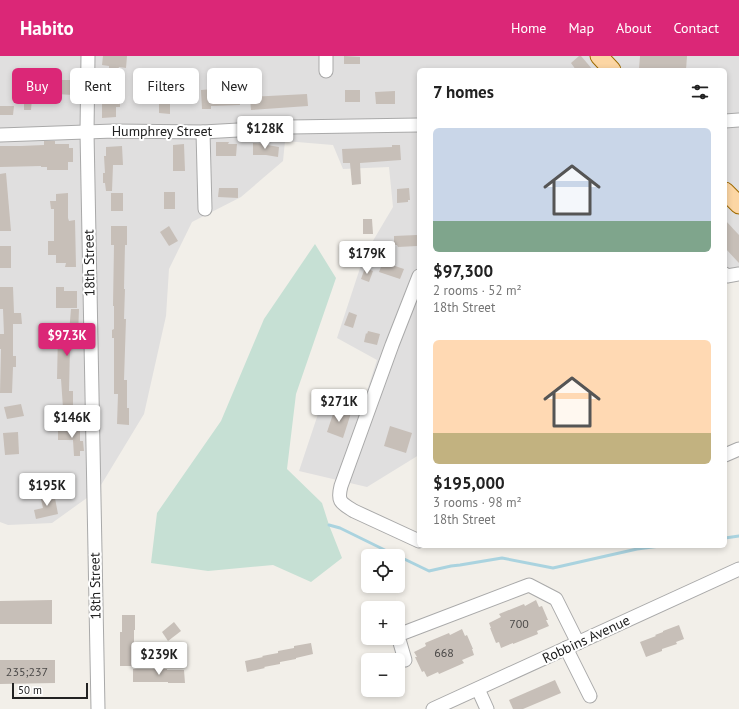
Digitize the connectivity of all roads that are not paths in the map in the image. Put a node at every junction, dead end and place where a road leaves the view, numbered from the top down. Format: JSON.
{"nodes":[{"id":1,"x":88,"y":56,"type":"edge"},
{"id":2,"x":326,"y":56,"type":"edge"},
{"id":3,"x":599,"y":56,"type":"edge"},
{"id":4,"x":610,"y":68,"type":"edge"},
{"id":5,"x":326,"y":70,"type":"dead end"},
{"id":6,"x":739,"y":120,"type":"edge"},
{"id":7,"x":727,"y":121,"type":"edge"},
{"id":8,"x":417,"y":125,"type":"edge"},
{"id":9,"x":87,"y":132,"type":"junction"},
{"id":10,"x":203,"y":132,"type":"junction"},
{"id":11,"x":0,"y":135,"type":"edge"},
{"id":12,"x":727,"y":193,"type":"edge"},
{"id":13,"x":739,"y":206,"type":"edge"},
{"id":14,"x":205,"y":209,"type":"dead end"},
{"id":15,"x":739,"y":274,"type":"edge"},
{"id":16,"x":727,"y":276,"type":"edge"},
{"id":17,"x":417,"y":281,"type":"edge"},
{"id":18,"x":739,"y":449,"type":"edge"},
{"id":19,"x":727,"y":454,"type":"edge"},
{"id":20,"x":417,"y":540,"type":"edge"},
{"id":21,"x":739,"y":569,"type":"edge"},
{"id":22,"x":405,"y":633,"type":"edge"},
{"id":23,"x":572,"y":646,"type":"junction"},
{"id":24,"x":478,"y":689,"type":"junction"},
{"id":25,"x":590,"y":696,"type":"dead end"},
{"id":26,"x":98,"y":709,"type":"edge"},
{"id":27,"x":433,"y":709,"type":"edge"},
{"id":28,"x":487,"y":709,"type":"edge"}],
"edges":[{"from":1,"to":9,"type":"street","name":"18th Street"},
{"from":2,"to":5,"type":"street"},
{"from":3,"to":4,"type":"main road"},
{"from":6,"to":7,"type":"street"},
{"from":8,"to":10,"type":"street","name":"Humphrey Street"},
{"from":9,"to":10,"type":"street","name":"Humphrey Street"},
{"from":9,"to":11,"type":"street","name":"Humphrey Street"},
{"from":9,"to":26,"type":"street","name":"18th Street"},
{"from":10,"to":14,"type":"street"},
{"from":12,"to":13,"type":"main road"},
{"from":15,"to":16,"type":"street"},
{"from":17,"to":20,"type":"street"},
{"from":18,"to":19,"type":"street"},
{"from":21,"to":23,"type":"street","name":"Robbins Avenue"},
{"from":22,"to":23,"type":"street"},
{"from":23,"to":24,"type":"street","name":"Robbins Avenue"},
{"from":23,"to":25,"type":"street"},
{"from":24,"to":27,"type":"street","name":"Robbins Avenue"},
{"from":24,"to":28,"type":"street"}]}
